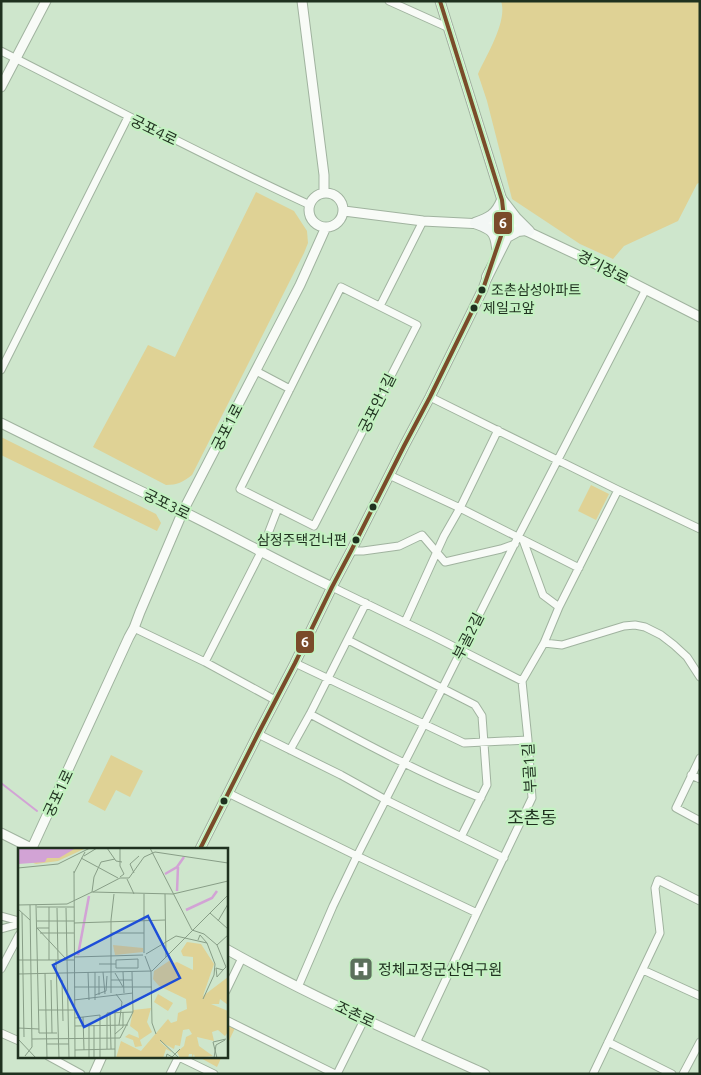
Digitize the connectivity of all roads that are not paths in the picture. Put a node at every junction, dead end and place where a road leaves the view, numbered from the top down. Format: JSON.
{"nodes":[{"id":1,"x":46,"y":1,"type":"edge"},
{"id":2,"x":302,"y":1,"type":"edge"},
{"id":3,"x":389,"y":1,"type":"edge"},
{"id":4,"x":440,"y":1,"type":"edge"},
{"id":5,"x":449,"y":28,"type":"junction"},
{"id":6,"x":1,"y":51,"type":"edge"},
{"id":7,"x":16,"y":58,"type":"junction"},
{"id":8,"x":1,"y":87,"type":"edge"},
{"id":9,"x":128,"y":117,"type":"junction"},
{"id":10,"x":324,"y":192,"type":"junction"},
{"id":11,"x":502,"y":200,"type":"junction"},
{"id":12,"x":310,"y":205,"type":"junction"},
{"id":13,"x":344,"y":211,"type":"junction"},
{"id":14,"x":423,"y":221,"type":"junction"},
{"id":15,"x":475,"y":223,"type":"junction"},
{"id":16,"x":503,"y":225,"type":"junction"},
{"id":17,"x":326,"y":227,"type":"junction"},
{"id":18,"x":528,"y":231,"type":"junction"},
{"id":19,"x":497,"y":247,"type":"junction"},
{"id":20,"x":487,"y":277,"type":"junction"},
{"id":21,"x":646,"y":289,"type":"junction"},
{"id":22,"x":380,"y":306,"type":"junction"},
{"id":23,"x":700,"y":317,"type":"edge"},
{"id":24,"x":1,"y":370,"type":"edge"},
{"id":25,"x":256,"y":371,"type":"junction"},
{"id":26,"x":290,"y":389,"type":"junction"},
{"id":27,"x":430,"y":397,"type":"junction"},
{"id":28,"x":1,"y":423,"type":"edge"},
{"id":29,"x":498,"y":430,"type":"junction"},
{"id":30,"x":558,"y":460,"type":"junction"},
{"id":31,"x":390,"y":476,"type":"junction"},
{"id":32,"x":618,"y":490,"type":"junction"},
{"id":33,"x":278,"y":508,"type":"junction"},
{"id":34,"x":460,"y":508,"type":"junction"},
{"id":35,"x":183,"y":511,"type":"junction"},
{"id":36,"x":700,"y":529,"type":"edge"},
{"id":37,"x":518,"y":540,"type":"junction"},
{"id":38,"x":351,"y":551,"type":"junction"},
{"id":39,"x":261,"y":552,"type":"junction"},
{"id":40,"x":437,"y":552,"type":"junction"},
{"id":41,"x":579,"y":568,"type":"junction"},
{"id":42,"x":332,"y":587,"type":"junction"},
{"id":43,"x":366,"y":603,"type":"junction"},
{"id":44,"x":559,"y":607,"type":"junction"},
{"id":45,"x":404,"y":622,"type":"junction"},
{"id":46,"x":134,"y":628,"type":"junction"},
{"id":47,"x":348,"y":640,"type":"junction"},
{"id":48,"x":544,"y":643,"type":"junction"},
{"id":49,"x":461,"y":650,"type":"junction"},
{"id":50,"x":205,"y":662,"type":"junction"},
{"id":51,"x":295,"y":662,"type":"junction"},
{"id":52,"x":328,"y":678,"type":"junction"},
{"id":53,"x":700,"y":678,"type":"edge"},
{"id":54,"x":522,"y":681,"type":"junction"},
{"id":55,"x":443,"y":687,"type":"junction"},
{"id":56,"x":276,"y":700,"type":"junction"},
{"id":57,"x":310,"y":714,"type":"junction"},
{"id":58,"x":424,"y":724,"type":"junction"},
{"id":59,"x":258,"y":734,"type":"junction"},
{"id":60,"x":528,"y":740,"type":"junction"},
{"id":61,"x":485,"y":742,"type":"junction"},
{"id":62,"x":290,"y":750,"type":"junction"},
{"id":63,"x":700,"y":758,"type":"edge"},
{"id":64,"x":404,"y":763,"type":"junction"},
{"id":65,"x":691,"y":775,"type":"junction"},
{"id":66,"x":700,"y":779,"type":"edge"},
{"id":67,"x":228,"y":793,"type":"junction"},
{"id":68,"x":481,"y":798,"type":"junction"},
{"id":69,"x":386,"y":800,"type":"junction"},
{"id":70,"x":700,"y":821,"type":"edge"},
{"id":71,"x":1,"y":833,"type":"edge"},
{"id":72,"x":461,"y":837,"type":"junction"},
{"id":73,"x":30,"y":848,"type":"edge"},
{"id":74,"x":32,"y":848,"type":"edge"},
{"id":75,"x":200,"y":848,"type":"edge"},
{"id":76,"x":357,"y":856,"type":"junction"},
{"id":77,"x":504,"y":858,"type":"junction"},
{"id":78,"x":700,"y":901,"type":"edge"},
{"id":79,"x":477,"y":913,"type":"junction"},
{"id":80,"x":1,"y":916,"type":"edge"},
{"id":81,"x":18,"y":922,"type":"edge"},
{"id":82,"x":18,"y":922,"type":"edge"},
{"id":83,"x":1,"y":929,"type":"edge"},
{"id":84,"x":18,"y":937,"type":"edge"},
{"id":85,"x":228,"y":950,"type":"edge"},
{"id":86,"x":242,"y":958,"type":"junction"},
{"id":87,"x":1,"y":969,"type":"edge"},
{"id":88,"x":643,"y":970,"type":"junction"},
{"id":89,"x":298,"y":986,"type":"junction"},
{"id":90,"x":228,"y":987,"type":"edge"},
{"id":91,"x":700,"y":996,"type":"edge"},
{"id":92,"x":365,"y":1018,"type":"junction"},
{"id":93,"x":228,"y":1021,"type":"edge"},
{"id":94,"x":1,"y":1033,"type":"edge"},
{"id":95,"x":18,"y":1041,"type":"edge"},
{"id":96,"x":608,"y":1042,"type":"junction"},
{"id":97,"x":700,"y":1042,"type":"edge"},
{"id":98,"x":416,"y":1043,"type":"junction"},
{"id":99,"x":52,"y":1058,"type":"edge"},
{"id":100,"x":101,"y":1058,"type":"edge"},
{"id":101,"x":178,"y":1058,"type":"edge"},
{"id":102,"x":183,"y":1058,"type":"edge"},
{"id":103,"x":81,"y":1074,"type":"edge"},
{"id":104,"x":94,"y":1074,"type":"edge"},
{"id":105,"x":170,"y":1074,"type":"edge"},
{"id":106,"x":214,"y":1074,"type":"edge"},
{"id":107,"x":336,"y":1074,"type":"edge"},
{"id":108,"x":485,"y":1074,"type":"edge"},
{"id":109,"x":593,"y":1074,"type":"edge"},
{"id":110,"x":672,"y":1074,"type":"edge"},
{"id":111,"x":683,"y":1074,"type":"edge"}],
"edges":[{"from":1,"to":7,"type":"street"},
{"from":2,"to":10,"type":"street"},
{"from":3,"to":5,"type":"street"},
{"from":4,"to":5,"type":"street"},
{"from":5,"to":11,"type":"street"},
{"from":6,"to":7,"type":"street","name":"궁포4로"},
{"from":7,"to":8,"type":"street"},
{"from":7,"to":9,"type":"street","name":"궁포4로"},
{"from":9,"to":12,"type":"street","name":"궁포4로"},
{"from":9,"to":24,"type":"street"},
{"from":10,"to":12,"type":"street"},
{"from":10,"to":13,"type":"street"},
{"from":11,"to":15,"type":"main road"},
{"from":11,"to":16,"type":"street"},
{"from":11,"to":18,"type":"main road"},
{"from":12,"to":17,"type":"street"},
{"from":13,"to":14,"type":"street"},
{"from":13,"to":17,"type":"street"},
{"from":14,"to":15,"type":"street"},
{"from":14,"to":22,"type":"street"},
{"from":15,"to":16,"type":"street"},
{"from":15,"to":19,"type":"main road"},
{"from":16,"to":18,"type":"street","name":"경기장로"},
{"from":16,"to":19,"type":"street"},
{"from":17,"to":25,"type":"street","name":"궁포1로"},
{"from":18,"to":20,"type":"main road"},
{"from":18,"to":21,"type":"street","name":"경기장로"},
{"from":19,"to":20,"type":"street"},
{"from":20,"to":27,"type":"street"},
{"from":21,"to":23,"type":"street","name":"경기장로"},
{"from":21,"to":30,"type":"street","name":"부골2길"},
{"from":22,"to":26,"type":"street"},
{"from":22,"to":33,"type":"street","name":"궁포안1길"},
{"from":25,"to":26,"type":"street"},
{"from":25,"to":35,"type":"street","name":"궁포1로"},
{"from":26,"to":33,"type":"street"},
{"from":27,"to":29,"type":"street"},
{"from":27,"to":31,"type":"street"},
{"from":28,"to":35,"type":"street","name":"궁포3로"},
{"from":29,"to":30,"type":"street"},
{"from":29,"to":34,"type":"street"},
{"from":30,"to":32,"type":"street"},
{"from":30,"to":37,"type":"street","name":"부골2길"},
{"from":31,"to":34,"type":"street"},
{"from":31,"to":38,"type":"street"},
{"from":32,"to":36,"type":"street"},
{"from":32,"to":41,"type":"street"},
{"from":33,"to":39,"type":"street"},
{"from":34,"to":37,"type":"street"},
{"from":34,"to":40,"type":"street"},
{"from":35,"to":39,"type":"street","name":"궁포3로"},
{"from":35,"to":46,"type":"street","name":"궁포1로"},
{"from":37,"to":40,"type":"street"},
{"from":37,"to":41,"type":"street"},
{"from":37,"to":44,"type":"street"},
{"from":37,"to":49,"type":"street","name":"부골2길"},
{"from":38,"to":40,"type":"street"},
{"from":38,"to":42,"type":"street"},
{"from":39,"to":42,"type":"street","name":"궁포3로"},
{"from":39,"to":50,"type":"street"},
{"from":40,"to":45,"type":"street"},
{"from":41,"to":44,"type":"street"},
{"from":42,"to":43,"type":"street"},
{"from":42,"to":51,"type":"street"},
{"from":43,"to":45,"type":"street"},
{"from":43,"to":47,"type":"street"},
{"from":44,"to":48,"type":"street"},
{"from":45,"to":49,"type":"street"},
{"from":46,"to":50,"type":"street"},
{"from":46,"to":74,"type":"street","name":"궁포1로"},
{"from":47,"to":52,"type":"street"},
{"from":47,"to":55,"type":"street"},
{"from":48,"to":53,"type":"street"},
{"from":48,"to":54,"type":"street"},
{"from":49,"to":54,"type":"street"},
{"from":49,"to":55,"type":"street","name":"부골2길"},
{"from":50,"to":56,"type":"street"},
{"from":51,"to":52,"type":"street"},
{"from":51,"to":56,"type":"street"},
{"from":52,"to":57,"type":"street"},
{"from":52,"to":58,"type":"street"},
{"from":54,"to":60,"type":"street","name":"부골1길"},
{"from":55,"to":58,"type":"street","name":"부골2길"},
{"from":55,"to":61,"type":"street"},
{"from":56,"to":59,"type":"street"},
{"from":57,"to":62,"type":"street"},
{"from":57,"to":64,"type":"street"},
{"from":58,"to":61,"type":"street"},
{"from":58,"to":64,"type":"street","name":"부골2길"},
{"from":59,"to":62,"type":"street"},
{"from":59,"to":67,"type":"street"},
{"from":60,"to":61,"type":"street"},
{"from":60,"to":77,"type":"street","name":"부골1길"},
{"from":61,"to":68,"type":"street"},
{"from":62,"to":69,"type":"street"},
{"from":63,"to":65,"type":"street"},
{"from":64,"to":68,"type":"street"},
{"from":64,"to":69,"type":"street","name":"부골2길"},
{"from":65,"to":66,"type":"street"},
{"from":65,"to":70,"type":"street"},
{"from":67,"to":75,"type":"street"},
{"from":67,"to":76,"type":"street"},
{"from":68,"to":72,"type":"street"},
{"from":69,"to":72,"type":"street"},
{"from":69,"to":76,"type":"street","name":"부골2길"},
{"from":71,"to":73,"type":"street"},
{"from":72,"to":77,"type":"street"},
{"from":76,"to":79,"type":"street"},
{"from":76,"to":89,"type":"street","name":"부골2길"},
{"from":77,"to":79,"type":"street","name":"부골1길"},
{"from":78,"to":88,"type":"street"},
{"from":79,"to":98,"type":"street","name":"부골1길"},
{"from":80,"to":81,"type":"street"},
{"from":82,"to":83,"type":"street"},
{"from":84,"to":87,"type":"street"},
{"from":85,"to":86,"type":"street","name":"조촌로"},
{"from":86,"to":89,"type":"street","name":"조촌로"},
{"from":86,"to":90,"type":"street"},
{"from":88,"to":91,"type":"street"},
{"from":88,"to":96,"type":"street"},
{"from":89,"to":92,"type":"street","name":"조촌로"},
{"from":92,"to":98,"type":"street","name":"조촌로"},
{"from":92,"to":107,"type":"street"},
{"from":93,"to":107,"type":"street"},
{"from":94,"to":95,"type":"street"},
{"from":96,"to":109,"type":"street"},
{"from":96,"to":110,"type":"street"},
{"from":97,"to":111,"type":"street"},
{"from":98,"to":108,"type":"street","name":"조촌로"},
{"from":99,"to":103,"type":"street"},
{"from":100,"to":104,"type":"street"},
{"from":101,"to":105,"type":"street"},
{"from":102,"to":106,"type":"street"}]}
